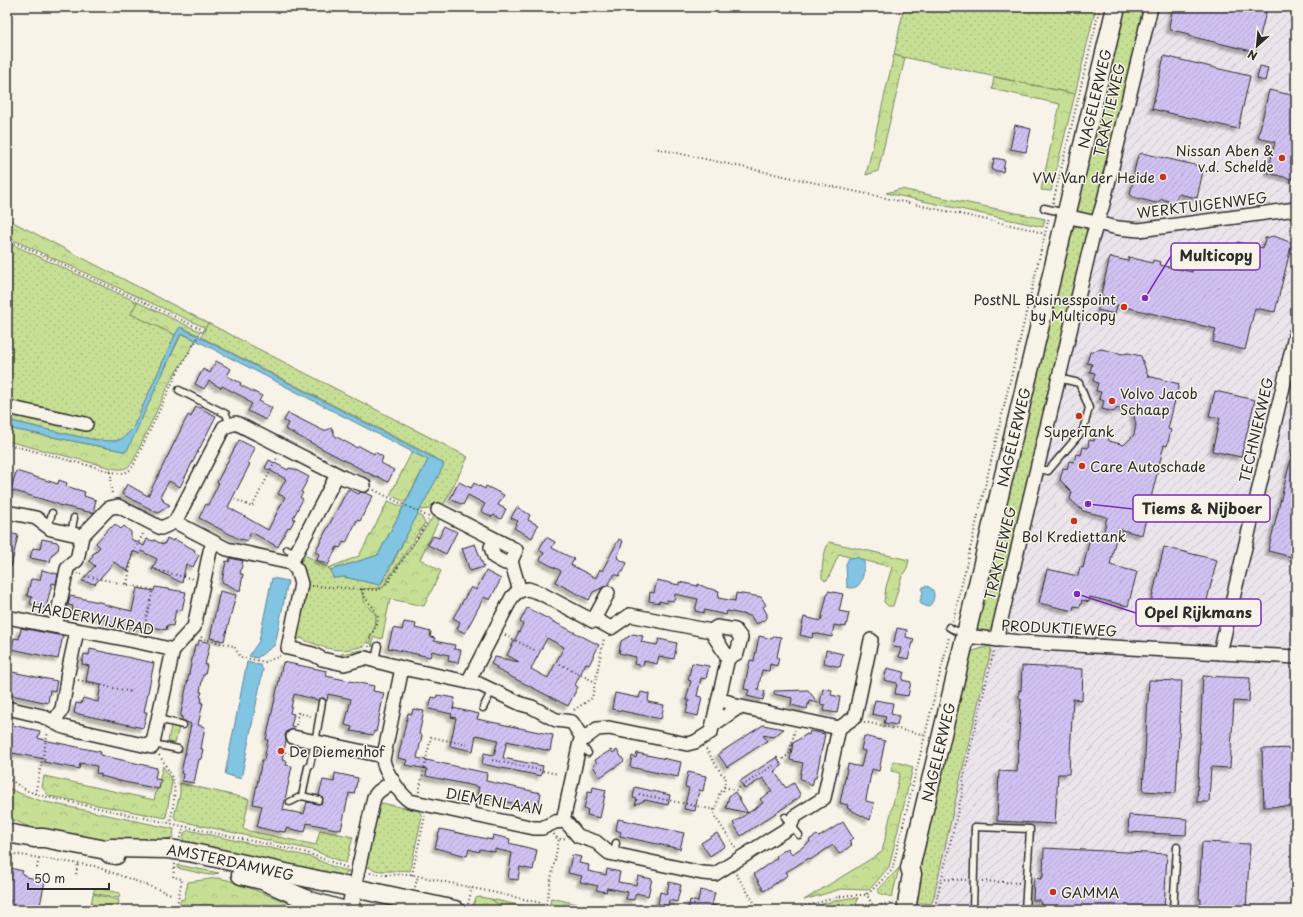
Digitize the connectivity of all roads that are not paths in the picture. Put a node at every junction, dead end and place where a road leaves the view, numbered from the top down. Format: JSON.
{"nodes":[{"id":1,"x":1116,"y":7,"type":"edge"},
{"id":2,"x":1151,"y":7,"type":"edge"},
{"id":3,"x":1044,"y":208,"type":"dead end"},
{"id":4,"x":1296,"y":209,"type":"edge"},
{"id":5,"x":1058,"y":213,"type":"junction"},
{"id":6,"x":1097,"y":224,"type":"junction"},
{"id":7,"x":1296,"y":332,"type":"edge"},
{"id":8,"x":1058,"y":378,"type":"junction"},
{"id":9,"x":179,"y":390,"type":"dead end"},
{"id":10,"x":7,"y":407,"type":"edge"},
{"id":11,"x":86,"y":424,"type":"dead end"},
{"id":12,"x":230,"y":425,"type":"junction"},
{"id":13,"x":1037,"y":468,"type":"junction"},
{"id":14,"x":337,"y":475,"type":"junction"},
{"id":15,"x":364,"y":485,"type":"road end"},
{"id":16,"x":7,"y":512,"type":"edge"},
{"id":17,"x":52,"y":513,"type":"dead end"},
{"id":18,"x":434,"y":514,"type":"road end"},
{"id":19,"x":74,"y":518,"type":"dead end"},
{"id":20,"x":175,"y":522,"type":"junction"},
{"id":21,"x":47,"y":527,"type":"junction"},
{"id":22,"x":76,"y":535,"type":"junction"},
{"id":23,"x":215,"y":548,"type":"junction"},
{"id":24,"x":292,"y":555,"type":"junction"},
{"id":25,"x":520,"y":591,"type":"junction"},
{"id":26,"x":608,"y":593,"type":"dead end"},
{"id":27,"x":7,"y":617,"type":"edge"},
{"id":28,"x":593,"y":621,"type":"junction"},
{"id":29,"x":55,"y":626,"type":"junction"},
{"id":30,"x":77,"y":630,"type":"junction"},
{"id":31,"x":711,"y":631,"type":"junction"},
{"id":32,"x":955,"y":631,"type":"junction"},
{"id":33,"x":870,"y":640,"type":"dead end"},
{"id":34,"x":996,"y":643,"type":"junction"},
{"id":35,"x":378,"y":646,"type":"dead end"},
{"id":36,"x":173,"y":650,"type":"junction"},
{"id":37,"x":1220,"y":653,"type":"junction"},
{"id":38,"x":373,"y":655,"type":"junction"},
{"id":39,"x":1296,"y":657,"type":"edge"},
{"id":40,"x":728,"y":658,"type":"junction"},
{"id":41,"x":407,"y":666,"type":"junction"},
{"id":42,"x":468,"y":682,"type":"junction"},
{"id":43,"x":492,"y":690,"type":"junction"},
{"id":44,"x":719,"y":700,"type":"junction"},
{"id":45,"x":322,"y":702,"type":"dead end"},
{"id":46,"x":739,"y":707,"type":"junction"},
{"id":47,"x":7,"y":708,"type":"edge"},
{"id":48,"x":483,"y":708,"type":"dead end"},
{"id":49,"x":158,"y":719,"type":"junction"},
{"id":50,"x":52,"y":725,"type":"junction"},
{"id":51,"x":183,"y":725,"type":"dead end"},
{"id":52,"x":713,"y":725,"type":"junction"},
{"id":53,"x":839,"y":728,"type":"junction"},
{"id":54,"x":295,"y":731,"type":"road end"},
{"id":55,"x":316,"y":742,"type":"junction"},
{"id":56,"x":584,"y":745,"type":"junction"},
{"id":57,"x":154,"y":747,"type":"junction"},
{"id":58,"x":178,"y":749,"type":"dead end"},
{"id":59,"x":385,"y":757,"type":"junction"},
{"id":60,"x":393,"y":781,"type":"junction"},
{"id":61,"x":302,"y":796,"type":"junction"},
{"id":62,"x":319,"y":800,"type":"dead end"},
{"id":63,"x":290,"y":802,"type":"dead end"},
{"id":64,"x":788,"y":820,"type":"junction"},
{"id":65,"x":7,"y":821,"type":"edge"},
{"id":66,"x":563,"y":821,"type":"junction"},
{"id":67,"x":7,"y":832,"type":"edge"},
{"id":68,"x":799,"y":835,"type":"dead end"},
{"id":69,"x":44,"y":838,"type":"junction"},
{"id":70,"x":1177,"y":847,"type":"dead end"},
{"id":71,"x":106,"y":850,"type":"junction"},
{"id":72,"x":354,"y":888,"type":"junction"},
{"id":73,"x":450,"y":908,"type":"edge"},
{"id":74,"x":897,"y":908,"type":"edge"},
{"id":75,"x":342,"y":910,"type":"edge"},
{"id":76,"x":350,"y":910,"type":"edge"},
{"id":77,"x":973,"y":910,"type":"edge"},
{"id":78,"x":1025,"y":910,"type":"edge"},
{"id":79,"x":1173,"y":910,"type":"edge"}],
"edges":[{"from":1,"to":5,"type":"main road","name":"NAGELERWEG"},
{"from":2,"to":6,"type":"street","name":"TRAKTIEWEG"},
{"from":3,"to":5,"type":"lane"},
{"from":4,"to":6,"type":"street","name":"WERKTUIGENWEG"},
{"from":5,"to":6,"type":"street","name":"WERKTUIGENWEG"},
{"from":5,"to":32,"type":"main road","name":"NAGELERWEG"},
{"from":6,"to":8,"type":"street","name":"TRAKTIEWEG"},
{"from":7,"to":37,"type":"street","name":"TECHNIEKWEG"},
{"from":8,"to":13,"type":"street","name":"TRAKTIEWEG"},
{"from":8,"to":13,"type":"lane"},
{"from":9,"to":12,"type":"lane"},
{"from":10,"to":11,"type":"street"},
{"from":12,"to":14,"type":"street"},
{"from":12,"to":20,"type":"street"},
{"from":13,"to":34,"type":"street","name":"TRAKTIEWEG"},
{"from":14,"to":15,"type":"street"},
{"from":14,"to":24,"type":"street"},
{"from":16,"to":21,"type":"street"},
{"from":17,"to":21,"type":"lane"},
{"from":18,"to":25,"type":"street"},
{"from":19,"to":22,"type":"lane"},
{"from":20,"to":22,"type":"street"},
{"from":20,"to":23,"type":"street"},
{"from":21,"to":22,"type":"street"},
{"from":22,"to":29,"type":"street"},
{"from":23,"to":24,"type":"street"},
{"from":23,"to":36,"type":"street"},
{"from":24,"to":38,"type":"street"},
{"from":25,"to":28,"type":"street"},
{"from":25,"to":42,"type":"street"},
{"from":26,"to":28,"type":"street"},
{"from":27,"to":29,"type":"street","name":"HARDERWIJKPAD"},
{"from":28,"to":31,"type":"street"},
{"from":29,"to":30,"type":"street","name":"HARDERWIJKPAD"},
{"from":30,"to":36,"type":"street","name":"HARDERWIJKPAD"},
{"from":30,"to":50,"type":"street"},
{"from":31,"to":40,"type":"street"},
{"from":31,"to":40,"type":"street"},
{"from":32,"to":34,"type":"street","name":"PRODUKTIEWEG"},
{"from":32,"to":74,"type":"main road","name":"NAGELERWEG"},
{"from":33,"to":53,"type":"street"},
{"from":34,"to":37,"type":"street","name":"PRODUKTIEWEG"},
{"from":35,"to":38,"type":"lane"},
{"from":36,"to":49,"type":"street"},
{"from":37,"to":39,"type":"street","name":"PRODUKTIEWEG"},
{"from":38,"to":41,"type":"street"},
{"from":40,"to":44,"type":"street"},
{"from":41,"to":42,"type":"street"},
{"from":41,"to":59,"type":"street"},
{"from":42,"to":43,"type":"street"},
{"from":43,"to":48,"type":"lane"},
{"from":43,"to":56,"type":"street"},
{"from":44,"to":46,"type":"street"},
{"from":44,"to":52,"type":"street"},
{"from":45,"to":55,"type":"lane"},
{"from":46,"to":52,"type":"street"},
{"from":46,"to":53,"type":"street"},
{"from":47,"to":50,"type":"street"},
{"from":49,"to":51,"type":"lane"},
{"from":49,"to":57,"type":"street"},
{"from":50,"to":57,"type":"street"},
{"from":52,"to":56,"type":"street"},
{"from":53,"to":64,"type":"street"},
{"from":54,"to":55,"type":"street"},
{"from":55,"to":59,"type":"street"},
{"from":55,"to":61,"type":"lane"},
{"from":56,"to":66,"type":"street"},
{"from":57,"to":58,"type":"lane"},
{"from":59,"to":60,"type":"street","name":"DIEMENLAAN"},
{"from":60,"to":66,"type":"street","name":"DIEMENLAAN"},
{"from":60,"to":72,"type":"street"},
{"from":61,"to":62,"type":"lane"},
{"from":61,"to":63,"type":"lane"},
{"from":64,"to":66,"type":"street"},
{"from":64,"to":68,"type":"lane"},
{"from":65,"to":69,"type":"main road","name":"AMSTERDAMWEG"},
{"from":67,"to":69,"type":"main road","name":"AMSTERDAMWEG"},
{"from":69,"to":71,"type":"main road","name":"AMSTERDAMWEG"},
{"from":70,"to":79,"type":"lane"},
{"from":71,"to":72,"type":"main road","name":"AMSTERDAMWEG"},
{"from":71,"to":75,"type":"main road","name":"AMSTERDAMWEG"},
{"from":72,"to":73,"type":"main road","name":"AMSTERDAMWEG"},
{"from":72,"to":76,"type":"street"},
{"from":77,"to":78,"type":"lane"}]}
